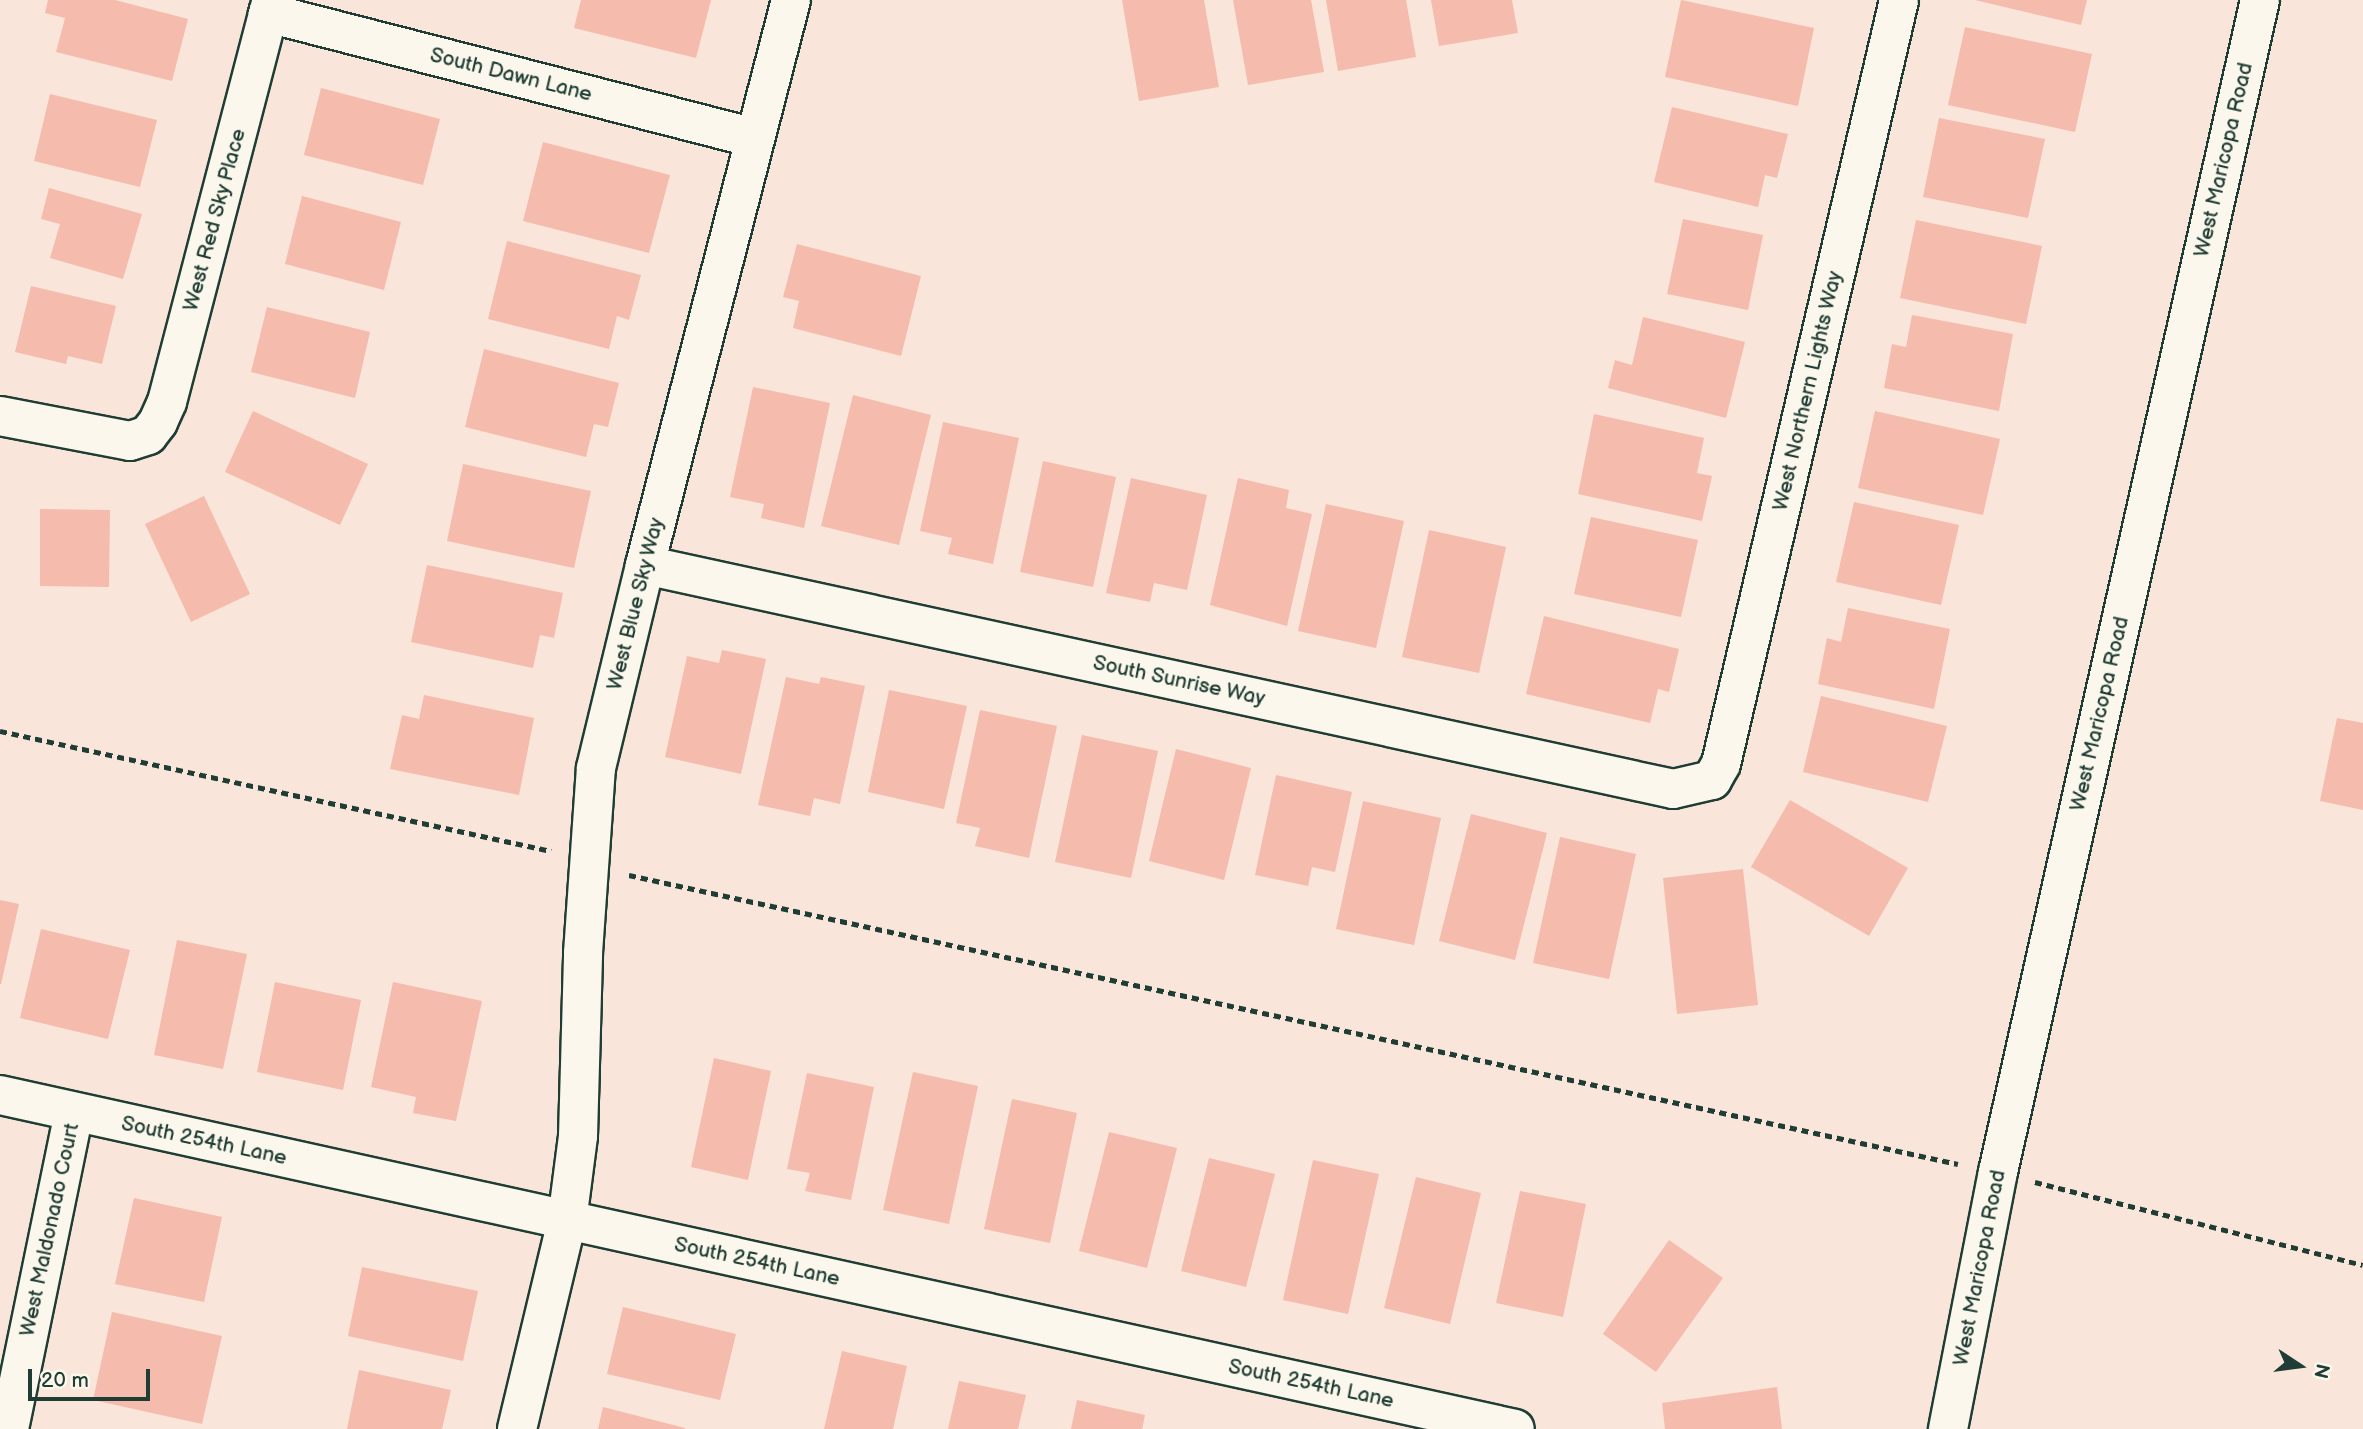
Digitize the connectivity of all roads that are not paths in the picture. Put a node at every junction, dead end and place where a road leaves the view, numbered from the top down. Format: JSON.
{"nodes":[{"id":1,"x":791,"y":0,"type":"edge"},
{"id":2,"x":1899,"y":0,"type":"edge"},
{"id":3,"x":2260,"y":0,"type":"edge"},
{"id":4,"x":270,"y":6,"type":"edge"},
{"id":5,"x":755,"y":138,"type":"junction"},
{"id":6,"x":0,"y":416,"type":"edge"},
{"id":7,"x":645,"y":565,"type":"junction"},
{"id":8,"x":1712,"y":780,"type":"joint"},
{"id":9,"x":0,"y":1095,"type":"edge"},
{"id":10,"x":74,"y":1113,"type":"junction"},
{"id":11,"x":567,"y":1221,"type":"junction"},
{"id":12,"x":9,"y":1429,"type":"edge"},
{"id":13,"x":517,"y":1429,"type":"edge"},
{"id":14,"x":1515,"y":1429,"type":"edge"},
{"id":15,"x":1948,"y":1429,"type":"edge"}],
"edges":[{"from":1,"to":5,"type":"street","name":"West Blue Sky Way"},
{"from":2,"to":8,"type":"street","name":"West Northern Lights Way"},
{"from":3,"to":15,"type":"street","name":"West Maricopa Road"},
{"from":4,"to":5,"type":"street","name":"South Dawn Lane"},
{"from":4,"to":6,"type":"street","name":"West Red Sky Place"},
{"from":5,"to":7,"type":"street","name":"West Blue Sky Way"},
{"from":7,"to":8,"type":"street","name":"South Sunrise Way"},
{"from":7,"to":11,"type":"street","name":"West Blue Sky Way"},
{"from":9,"to":10,"type":"street","name":"South 254th Lane"},
{"from":10,"to":11,"type":"street","name":"South 254th Lane"},
{"from":10,"to":12,"type":"street","name":"West Maldonado Court"},
{"from":11,"to":13,"type":"street","name":"West Blue Sky Way"},
{"from":11,"to":14,"type":"street","name":"South 254th Lane"}]}
